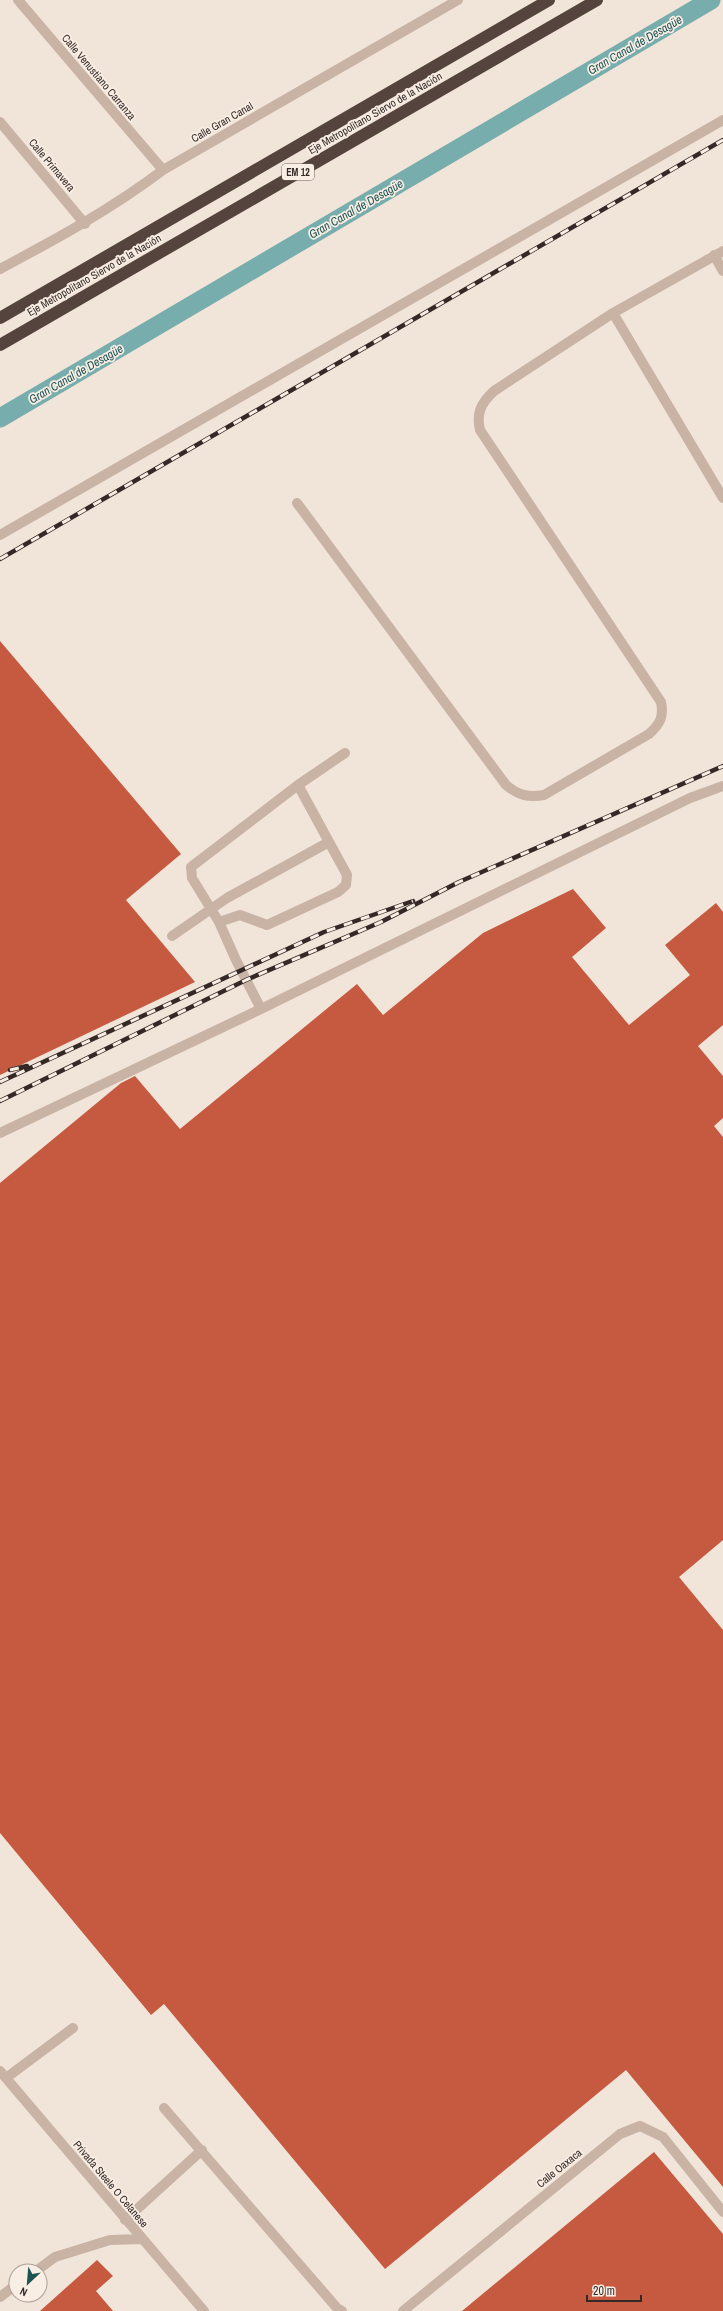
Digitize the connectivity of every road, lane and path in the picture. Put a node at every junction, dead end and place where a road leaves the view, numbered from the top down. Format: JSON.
{"nodes":[{"id":1,"x":18,"y":0,"type":"edge"},
{"id":2,"x":458,"y":0,"type":"edge"},
{"id":3,"x":549,"y":0,"type":"edge"},
{"id":4,"x":597,"y":0,"type":"edge"},
{"id":5,"x":723,"y":120,"type":"edge"},
{"id":6,"x":0,"y":122,"type":"edge"},
{"id":7,"x":163,"y":170,"type":"junction"},
{"id":8,"x":85,"y":224,"type":"junction"},
{"id":9,"x":719,"y":253,"type":"edge"},
{"id":10,"x":0,"y":269,"type":"edge"},
{"id":11,"x":723,"y":271,"type":"edge"},
{"id":12,"x":613,"y":313,"type":"junction"},
{"id":13,"x":0,"y":318,"type":"edge"},
{"id":14,"x":0,"y":345,"type":"edge"},
{"id":15,"x":723,"y":498,"type":"edge"},
{"id":16,"x":297,"y":503,"type":"dead end"},
{"id":17,"x":0,"y":536,"type":"edge"},
{"id":18,"x":345,"y":753,"type":"dead end"},
{"id":19,"x":298,"y":784,"type":"junction"},
{"id":20,"x":723,"y":786,"type":"edge"},
{"id":21,"x":329,"y":842,"type":"junction"},
{"id":22,"x":212,"y":908,"type":"junction"},
{"id":23,"x":219,"y":922,"type":"junction"},
{"id":24,"x":172,"y":936,"type":"dead end"},
{"id":25,"x":262,"y":1008,"type":"junction"},
{"id":26,"x":0,"y":1133,"type":"edge"},
{"id":27,"x":72,"y":2028,"type":"dead end"},
{"id":28,"x":3,"y":2075,"type":"edge"},
{"id":29,"x":164,"y":2108,"type":"dead end"},
{"id":30,"x":202,"y":2150,"type":"junction"},
{"id":31,"x":723,"y":2212,"type":"edge"},
{"id":32,"x":125,"y":2220,"type":"junction"},
{"id":33,"x":142,"y":2238,"type":"junction"},
{"id":34,"x":47,"y":2263,"type":"edge"},
{"id":35,"x":204,"y":2311,"type":"edge"},
{"id":36,"x":342,"y":2311,"type":"edge"},
{"id":37,"x":403,"y":2311,"type":"edge"}],
"edges":[{"from":1,"to":7,"type":"street","name":"Calle Venustiano Carranza"},
{"from":2,"to":7,"type":"street","name":"Calle Gran Canal"},
{"from":3,"to":13,"type":"highway","name":"Eje Metropolitano Siervo de la Nación","number":"EM 12"},
{"from":4,"to":14,"type":"highway","name":"Eje Metropolitano Siervo de la Nación","number":"EM 12"},
{"from":5,"to":17,"type":"street"},
{"from":6,"to":8,"type":"street","name":"Calle Primavera"},
{"from":7,"to":8,"type":"street","name":"Calle Gran Canal"},
{"from":8,"to":10,"type":"street","name":"Calle Gran Canal"},
{"from":9,"to":11,"type":"street"},
{"from":9,"to":12,"type":"street"},
{"from":12,"to":15,"type":"street"},
{"from":12,"to":16,"type":"street"},
{"from":18,"to":19,"type":"street"},
{"from":19,"to":21,"type":"street"},
{"from":19,"to":22,"type":"street"},
{"from":20,"to":25,"type":"street"},
{"from":21,"to":22,"type":"street"},
{"from":21,"to":23,"type":"street"},
{"from":22,"to":23,"type":"street"},
{"from":22,"to":24,"type":"street"},
{"from":23,"to":25,"type":"street"},
{"from":25,"to":26,"type":"street"},
{"from":27,"to":28,"type":"street"},
{"from":28,"to":32,"type":"street","name":"Privada Steele O Celanese"},
{"from":29,"to":30,"type":"street"},
{"from":30,"to":32,"type":"street"},
{"from":30,"to":36,"type":"street"},
{"from":31,"to":37,"type":"street","name":"Calle Oaxaca"},
{"from":32,"to":33,"type":"street","name":"Privada Steele O Celanese"},
{"from":33,"to":34,"type":"street"},
{"from":33,"to":35,"type":"street","name":"Privada Steele O Celanese"}]}
